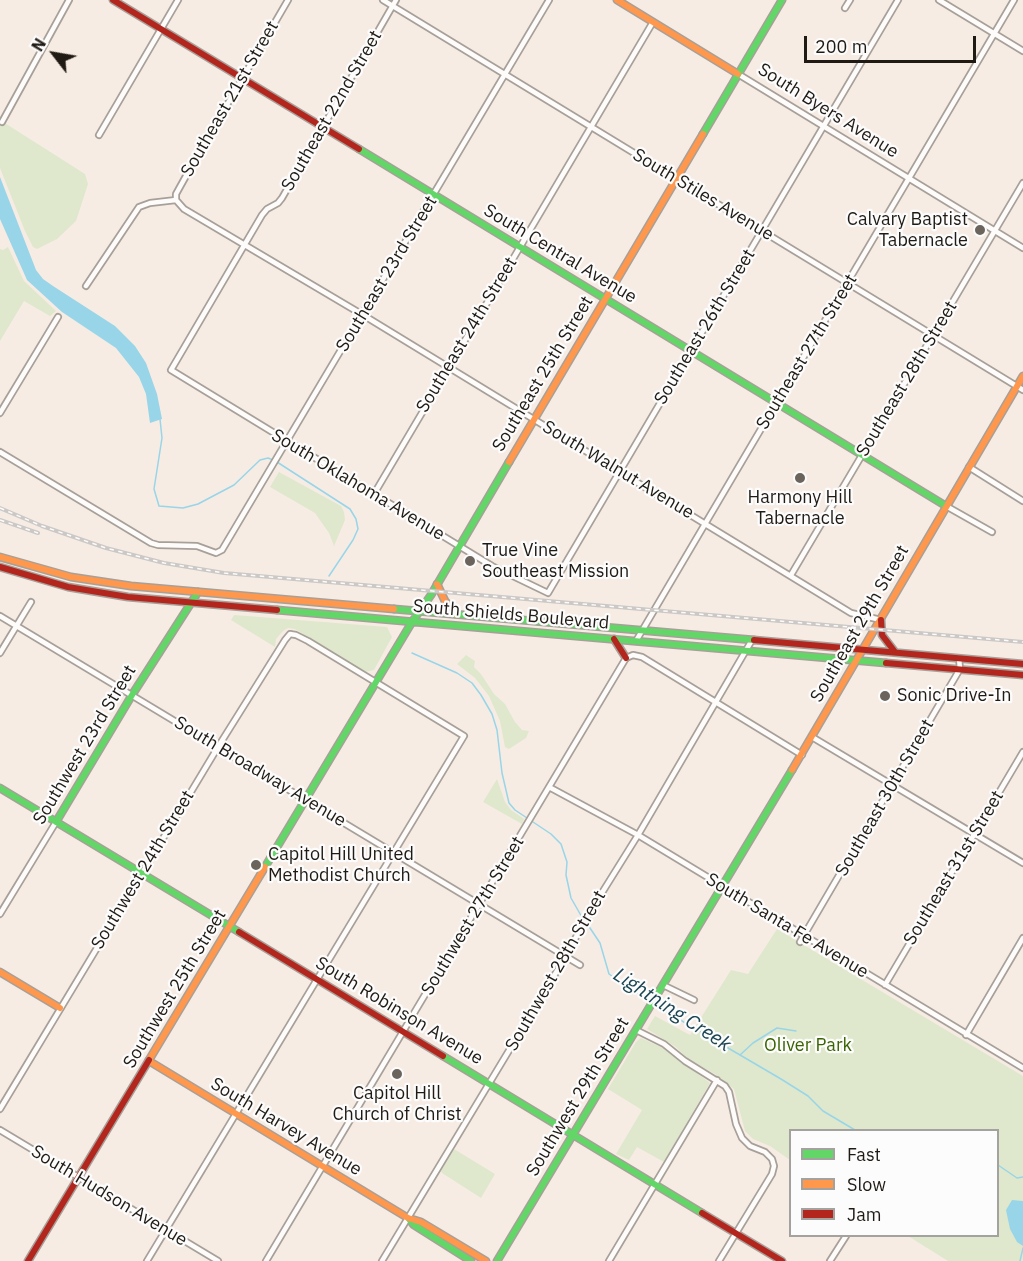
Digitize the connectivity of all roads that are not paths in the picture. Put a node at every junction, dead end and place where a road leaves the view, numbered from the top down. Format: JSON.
{"nodes":[{"id":1,"x":69,"y":0,"type":"edge"},
{"id":2,"x":113,"y":0,"type":"edge"},
{"id":3,"x":178,"y":0,"type":"edge"},
{"id":4,"x":288,"y":0,"type":"edge"},
{"id":5,"x":383,"y":0,"type":"edge"},
{"id":6,"x":396,"y":0,"type":"edge"},
{"id":7,"x":549,"y":0,"type":"edge"},
{"id":8,"x":617,"y":0,"type":"edge"},
{"id":9,"x":782,"y":0,"type":"edge"},
{"id":10,"x":850,"y":0,"type":"edge"},
{"id":11,"x":898,"y":0,"type":"edge"},
{"id":12,"x":939,"y":0,"type":"edge"},
{"id":13,"x":1014,"y":0,"type":"edge"},
{"id":14,"x":393,"y":6,"type":"junction"},
{"id":15,"x":845,"y":8,"type":"dead end"},
{"id":16,"x":653,"y":22,"type":"junction"},
{"id":17,"x":162,"y":30,"type":"junction"},
{"id":18,"x":995,"y":33,"type":"junction"},
{"id":19,"x":1023,"y":51,"type":"edge"},
{"id":20,"x":505,"y":74,"type":"junction"},
{"id":21,"x":738,"y":74,"type":"junction"},
{"id":22,"x":243,"y":78,"type":"junction"},
{"id":23,"x":2,"y":122,"type":"dead end"},
{"id":24,"x":323,"y":127,"type":"junction"},
{"id":25,"x":591,"y":127,"type":"junction"},
{"id":26,"x":824,"y":127,"type":"junction"},
{"id":27,"x":99,"y":135,"type":"dead end"},
{"id":28,"x":676,"y":179,"type":"junction"},
{"id":29,"x":910,"y":179,"type":"junction"},
{"id":30,"x":1023,"y":183,"type":"edge"},
{"id":31,"x":434,"y":195,"type":"junction"},
{"id":32,"x":176,"y":200,"type":"junction"},
{"id":33,"x":762,"y":231,"type":"junction"},
{"id":34,"x":995,"y":231,"type":"junction"},
{"id":35,"x":244,"y":245,"type":"junction"},
{"id":36,"x":519,"y":247,"type":"junction"},
{"id":37,"x":1023,"y":248,"type":"edge"},
{"id":38,"x":848,"y":283,"type":"junction"},
{"id":39,"x":86,"y":286,"type":"dead end"},
{"id":40,"x":605,"y":299,"type":"junction"},
{"id":41,"x":363,"y":315,"type":"junction"},
{"id":42,"x":58,"y":317,"type":"dead end"},
{"id":43,"x":933,"y":335,"type":"junction"},
{"id":44,"x":691,"y":351,"type":"junction"},
{"id":45,"x":448,"y":367,"type":"junction"},
{"id":46,"x":171,"y":370,"type":"joint"},
{"id":47,"x":1023,"y":376,"type":"edge"},
{"id":48,"x":1020,"y":388,"type":"edge"},
{"id":49,"x":777,"y":403,"type":"junction"},
{"id":50,"x":0,"y":413,"type":"edge"},
{"id":51,"x":534,"y":419,"type":"junction"},
{"id":52,"x":288,"y":442,"type":"junction"},
{"id":53,"x":0,"y":452,"type":"edge"},
{"id":54,"x":862,"y":455,"type":"junction"},
{"id":55,"x":969,"y":467,"type":"junction"},
{"id":56,"x":620,"y":471,"type":"junction"},
{"id":57,"x":374,"y":494,"type":"junction"},
{"id":58,"x":1023,"y":501,"type":"edge"},
{"id":59,"x":946,"y":506,"type":"junction"},
{"id":60,"x":706,"y":524,"type":"junction"},
{"id":61,"x":992,"y":532,"type":"dead end"},
{"id":62,"x":459,"y":546,"type":"junction"},
{"id":63,"x":0,"y":557,"type":"edge"},
{"id":64,"x":0,"y":567,"type":"edge"},
{"id":65,"x":791,"y":575,"type":"junction"},
{"id":66,"x":437,"y":584,"type":"junction"},
{"id":67,"x":198,"y":592,"type":"junction"},
{"id":68,"x":548,"y":593,"type":"joint"},
{"id":69,"x":32,"y":602,"type":"dead end"},
{"id":70,"x":190,"y":603,"type":"junction"},
{"id":71,"x":421,"y":612,"type":"junction"},
{"id":72,"x":456,"y":614,"type":"junction"},
{"id":73,"x":0,"y":616,"type":"edge"},
{"id":74,"x":523,"y":620,"type":"junction"},
{"id":75,"x":881,"y":620,"type":"junction"},
{"id":76,"x":412,"y":622,"type":"junction"},
{"id":77,"x":17,"y":625,"type":"junction"},
{"id":78,"x":642,"y":630,"type":"junction"},
{"id":79,"x":522,"y":632,"type":"junction"},
{"id":80,"x":614,"y":639,"type":"junction"},
{"id":81,"x":752,"y":639,"type":"junction"},
{"id":82,"x":636,"y":641,"type":"junction"},
{"id":83,"x":864,"y":649,"type":"junction"},
{"id":84,"x":746,"y":651,"type":"junction"},
{"id":85,"x":895,"y":652,"type":"junction"},
{"id":86,"x":0,"y":653,"type":"edge"},
{"id":87,"x":627,"y":658,"type":"junction"},
{"id":88,"x":959,"y":658,"type":"junction"},
{"id":89,"x":858,"y":660,"type":"junction"},
{"id":90,"x":1023,"y":664,"type":"edge"},
{"id":91,"x":960,"y":669,"type":"junction"},
{"id":92,"x":1023,"y":675,"type":"edge"},
{"id":93,"x":376,"y":683,"type":"junction"},
{"id":94,"x":132,"y":695,"type":"junction"},
{"id":95,"x":716,"y":703,"type":"junction"},
{"id":96,"x":347,"y":732,"type":"joint"},
{"id":97,"x":812,"y":737,"type":"junction"},
{"id":98,"x":218,"y":747,"type":"junction"},
{"id":99,"x":1023,"y":752,"type":"edge"},
{"id":100,"x":802,"y":754,"type":"junction"},
{"id":101,"x":892,"y":786,"type":"junction"},
{"id":102,"x":549,"y":787,"type":"junction"},
{"id":103,"x":0,"y":789,"type":"edge"},
{"id":104,"x":306,"y":800,"type":"junction"},
{"id":105,"x":56,"y":822,"type":"junction"},
{"id":106,"x":974,"y":834,"type":"junction"},
{"id":107,"x":638,"y":835,"type":"junction"},
{"id":108,"x":394,"y":853,"type":"junction"},
{"id":109,"x":1023,"y":863,"type":"edge"},
{"id":110,"x":142,"y":874,"type":"junction"},
{"id":111,"x":722,"y":887,"type":"junction"},
{"id":112,"x":480,"y":904,"type":"junction"},
{"id":113,"x":0,"y":914,"type":"edge"},
{"id":114,"x":230,"y":927,"type":"junction"},
{"id":115,"x":1023,"y":938,"type":"edge"},
{"id":116,"x":802,"y":939,"type":"junction"},
{"id":117,"x":566,"y":956,"type":"junction"},
{"id":118,"x":580,"y":965,"type":"dead end"},
{"id":119,"x":0,"y":972,"type":"edge"},
{"id":120,"x":318,"y":980,"type":"junction"},
{"id":121,"x":885,"y":985,"type":"junction"},
{"id":122,"x":661,"y":988,"type":"junction"},
{"id":123,"x":694,"y":1000,"type":"dead end"},
{"id":124,"x":60,"y":1008,"type":"junction"},
{"id":125,"x":636,"y":1030,"type":"junction"},
{"id":126,"x":404,"y":1031,"type":"junction"},
{"id":127,"x":966,"y":1035,"type":"junction"},
{"id":128,"x":148,"y":1061,"type":"junction"},
{"id":129,"x":1023,"y":1068,"type":"edge"},
{"id":130,"x":717,"y":1080,"type":"junction"},
{"id":131,"x":490,"y":1083,"type":"junction"},
{"id":132,"x":0,"y":1109,"type":"edge"},
{"id":133,"x":237,"y":1114,"type":"junction"},
{"id":134,"x":0,"y":1130,"type":"edge"},
{"id":135,"x":573,"y":1134,"type":"junction"},
{"id":136,"x":322,"y":1166,"type":"junction"},
{"id":137,"x":79,"y":1178,"type":"junction"},
{"id":138,"x":655,"y":1184,"type":"junction"},
{"id":139,"x":408,"y":1218,"type":"junction"},
{"id":140,"x":166,"y":1229,"type":"junction"},
{"id":141,"x":736,"y":1233,"type":"junction"},
{"id":142,"x":845,"y":1237,"type":"edge"},
{"id":143,"x":28,"y":1261,"type":"edge"},
{"id":144,"x":147,"y":1261,"type":"edge"},
{"id":145,"x":218,"y":1261,"type":"edge"},
{"id":146,"x":266,"y":1261,"type":"edge"},
{"id":147,"x":382,"y":1261,"type":"edge"},
{"id":148,"x":471,"y":1261,"type":"edge"},
{"id":149,"x":486,"y":1261,"type":"edge"},
{"id":150,"x":497,"y":1261,"type":"edge"},
{"id":151,"x":609,"y":1261,"type":"edge"},
{"id":152,"x":719,"y":1261,"type":"edge"},
{"id":153,"x":782,"y":1261,"type":"edge"},
{"id":154,"x":830,"y":1261,"type":"edge"}],
"edges":[{"from":1,"to":23,"type":"street"},
{"from":2,"to":17,"type":"main road","name":"South Central Avenue"},
{"from":3,"to":17,"type":"street"},
{"from":4,"to":22,"type":"street","name":"Southeast 21st Street"},
{"from":5,"to":14,"type":"street","name":"South Stiles Avenue"},
{"from":6,"to":14,"type":"street","name":"Southeast 22nd Street"},
{"from":7,"to":20,"type":"street","name":"Southeast 23rd Street"},
{"from":8,"to":16,"type":"main road","name":"South Byers Avenue"},
{"from":9,"to":21,"type":"main road","name":"Southeast 25th Street"},
{"from":10,"to":15,"type":"street"},
{"from":11,"to":26,"type":"street","name":"Southeast 26th Street"},
{"from":12,"to":18,"type":"street"},
{"from":13,"to":18,"type":"street","name":"Southeast 27th Street"},
{"from":14,"to":20,"type":"street","name":"South Stiles Avenue"},
{"from":14,"to":24,"type":"street","name":"Southeast 22nd Street"},
{"from":16,"to":21,"type":"main road","name":"South Byers Avenue"},
{"from":16,"to":25,"type":"street","name":"Southeast 24th Street"},
{"from":17,"to":22,"type":"main road","name":"South Central Avenue"},
{"from":17,"to":27,"type":"street"},
{"from":18,"to":19,"type":"street"},
{"from":18,"to":29,"type":"street","name":"Southeast 27th Street"},
{"from":20,"to":25,"type":"street","name":"South Stiles Avenue"},
{"from":20,"to":31,"type":"street","name":"Southeast 23rd Street"},
{"from":21,"to":26,"type":"street","name":"South Byers Avenue"},
{"from":21,"to":28,"type":"main road","name":"Southeast 25th Street"},
{"from":22,"to":24,"type":"main road","name":"South Central Avenue"},
{"from":22,"to":32,"type":"street","name":"Southeast 21st Street"},
{"from":24,"to":31,"type":"main road","name":"South Central Avenue"},
{"from":24,"to":35,"type":"street","name":"Southeast 22nd Street"},
{"from":25,"to":28,"type":"street","name":"South Stiles Avenue"},
{"from":25,"to":36,"type":"street","name":"Southeast 24th Street"},
{"from":26,"to":29,"type":"street","name":"South Byers Avenue"},
{"from":26,"to":33,"type":"street","name":"Southeast 26th Street"},
{"from":28,"to":33,"type":"street","name":"South Stiles Avenue"},
{"from":28,"to":40,"type":"main road","name":"Southeast 25th Street"},
{"from":29,"to":34,"type":"street","name":"South Byers Avenue"},
{"from":29,"to":38,"type":"street","name":"Southeast 27th Street"},
{"from":30,"to":34,"type":"street","name":"Southeast 28th Street"},
{"from":31,"to":36,"type":"main road","name":"South Central Avenue"},
{"from":31,"to":41,"type":"street","name":"Southeast 23rd Street"},
{"from":32,"to":35,"type":"street","name":"South Walnut Avenue"},
{"from":32,"to":39,"type":"street"},
{"from":33,"to":38,"type":"street","name":"South Stiles Avenue"},
{"from":33,"to":44,"type":"street","name":"Southeast 26th Street"},
{"from":34,"to":37,"type":"street","name":"South Byers Avenue"},
{"from":34,"to":43,"type":"street","name":"Southeast 28th Street"},
{"from":35,"to":41,"type":"street","name":"South Walnut Avenue"},
{"from":35,"to":46,"type":"street","name":"Southeast 22nd Street"},
{"from":36,"to":40,"type":"main road","name":"South Central Avenue"},
{"from":36,"to":45,"type":"street","name":"Southeast 24th Street"},
{"from":38,"to":43,"type":"street","name":"South Stiles Avenue"},
{"from":38,"to":49,"type":"street","name":"Southeast 27th Street"},
{"from":40,"to":44,"type":"main road","name":"South Central Avenue"},
{"from":40,"to":51,"type":"main road","name":"Southeast 25th Street"},
{"from":41,"to":45,"type":"street","name":"South Walnut Avenue"},
{"from":41,"to":52,"type":"street","name":"Southeast 23rd Street"},
{"from":42,"to":50,"type":"street"},
{"from":43,"to":48,"type":"street","name":"South Stiles Avenue"},
{"from":43,"to":54,"type":"street","name":"Southeast 28th Street"},
{"from":44,"to":49,"type":"main road","name":"South Central Avenue"},
{"from":44,"to":56,"type":"street","name":"Southeast 26th Street"},
{"from":45,"to":51,"type":"street","name":"South Walnut Avenue"},
{"from":45,"to":57,"type":"street","name":"Southeast 24th Street"},
{"from":46,"to":52,"type":"street","name":"South Oklahoma Avenue"},
{"from":47,"to":48,"type":"main road","name":"Southeast 29th Street"},
{"from":48,"to":55,"type":"main road","name":"Southeast 29th Street"},
{"from":49,"to":54,"type":"main road","name":"South Central Avenue"},
{"from":49,"to":60,"type":"street","name":"Southeast 27th Street"},
{"from":51,"to":56,"type":"street","name":"South Walnut Avenue"},
{"from":51,"to":62,"type":"main road","name":"Southeast 25th Street"},
{"from":52,"to":53,"type":"street","name":"Southeast 23rd Street"},
{"from":52,"to":57,"type":"street","name":"South Oklahoma Avenue"},
{"from":54,"to":59,"type":"main road","name":"South Central Avenue"},
{"from":54,"to":65,"type":"street","name":"Southeast 28th Street"},
{"from":55,"to":58,"type":"street"},
{"from":55,"to":59,"type":"main road","name":"Southeast 29th Street"},
{"from":56,"to":60,"type":"street","name":"South Walnut Avenue"},
{"from":56,"to":68,"type":"street","name":"Southeast 26th Street"},
{"from":57,"to":62,"type":"street","name":"South Oklahoma Avenue"},
{"from":59,"to":61,"type":"street","name":"South Central Avenue"},
{"from":59,"to":75,"type":"main road","name":"Southeast 29th Street"},
{"from":60,"to":65,"type":"street","name":"South Walnut Avenue"},
{"from":60,"to":78,"type":"street","name":"Southeast 27th Street"},
{"from":62,"to":66,"type":"main road","name":"Southeast 25th Street"},
{"from":62,"to":68,"type":"street","name":"South Oklahoma Avenue"},
{"from":63,"to":67,"type":"main road","name":"South Shields Boulevard"},
{"from":64,"to":70,"type":"main road","name":"South Shields Boulevard"},
{"from":65,"to":75,"type":"street","name":"South Walnut Avenue"},
{"from":66,"to":71,"type":"main road","name":"Southeast 25th Street"},
{"from":66,"to":72,"type":"main road"},
{"from":67,"to":70,"type":"main road","name":"Southwest 23rd Street"},
{"from":67,"to":71,"type":"main road","name":"South Shields Boulevard"},
{"from":69,"to":77,"type":"street"},
{"from":70,"to":76,"type":"main road","name":"South Shields Boulevard"},
{"from":70,"to":94,"type":"main road","name":"Southwest 23rd Street"},
{"from":71,"to":72,"type":"main road","name":"South Shields Boulevard"},
{"from":71,"to":76,"type":"main road","name":"Southeast 25th Street"},
{"from":72,"to":74,"type":"main road","name":"South Shields Boulevard"},
{"from":73,"to":77,"type":"street","name":"South Broadway Avenue"},
{"from":74,"to":78,"type":"main road","name":"South Shields Boulevard"},
{"from":74,"to":79,"type":"main road"},
{"from":75,"to":83,"type":"main road","name":"Southeast 29th Street"},
{"from":75,"to":85,"type":"main road"},
{"from":76,"to":79,"type":"main road","name":"South Shields Boulevard"},
{"from":76,"to":93,"type":"main road","name":"Southeast 25th Street"},
{"from":77,"to":86,"type":"street"},
{"from":77,"to":94,"type":"street","name":"South Broadway Avenue"},
{"from":78,"to":81,"type":"main road","name":"South Shields Boulevard"},
{"from":78,"to":82,"type":"street","name":"Southeast 27th Street"},
{"from":79,"to":80,"type":"main road","name":"South Shields Boulevard"},
{"from":80,"to":82,"type":"main road","name":"South Shields Boulevard"},
{"from":80,"to":87,"type":"main road"},
{"from":81,"to":83,"type":"main road","name":"South Shields Boulevard"},
{"from":81,"to":84,"type":"street"},
{"from":82,"to":84,"type":"main road","name":"South Shields Boulevard"},
{"from":83,"to":85,"type":"main road","name":"South Shields Boulevard"},
{"from":83,"to":89,"type":"main road","name":"Southeast 29th Street"},
{"from":84,"to":89,"type":"main road","name":"South Shields Boulevard"},
{"from":84,"to":95,"type":"street"},
{"from":85,"to":88,"type":"main road","name":"South Shields Boulevard"},
{"from":87,"to":95,"type":"street"},
{"from":87,"to":102,"type":"street"},
{"from":88,"to":90,"type":"main road","name":"South Shields Boulevard"},
{"from":88,"to":91,"type":"street"},
{"from":89,"to":91,"type":"main road","name":"South Shields Boulevard"},
{"from":89,"to":97,"type":"main road","name":"Southeast 29th Street"},
{"from":91,"to":92,"type":"main road","name":"South Shields Boulevard"},
{"from":91,"to":101,"type":"street","name":"Southeast 30th Street"},
{"from":93,"to":96,"type":"main road","name":"Southeast 25th Street"},
{"from":93,"to":98,"type":"street","name":"Southwest 24th Street"},
{"from":93,"to":108,"type":"street"},
{"from":94,"to":98,"type":"street","name":"South Broadway Avenue"},
{"from":94,"to":105,"type":"main road","name":"Southwest 23rd Street"},
{"from":95,"to":100,"type":"street"},
{"from":95,"to":107,"type":"street"},
{"from":96,"to":104,"type":"main road","name":"Southwest 25th Street"},
{"from":97,"to":100,"type":"main road","name":"Southeast 29th Street"},
{"from":97,"to":101,"type":"street"},
{"from":98,"to":104,"type":"street","name":"South Broadway Avenue"},
{"from":98,"to":110,"type":"street","name":"Southwest 24th Street"},
{"from":99,"to":106,"type":"street","name":"Southeast 31st Street"},
{"from":100,"to":111,"type":"main road","name":"Southeast 29th Street"},
{"from":101,"to":106,"type":"street"},
{"from":101,"to":116,"type":"street","name":"Southeast 30th Street"},
{"from":102,"to":107,"type":"street","name":"South Santa Fe Avenue"},
{"from":102,"to":112,"type":"street","name":"Southwest 27th Street"},
{"from":103,"to":105,"type":"main road","name":"South Robinson Avenue"},
{"from":104,"to":108,"type":"street","name":"South Broadway Avenue"},
{"from":104,"to":114,"type":"main road","name":"Southwest 25th Street"},
{"from":105,"to":110,"type":"main road","name":"South Robinson Avenue"},
{"from":105,"to":113,"type":"street","name":"Southwest 23rd Street"},
{"from":106,"to":109,"type":"street"},
{"from":106,"to":121,"type":"street","name":"Southeast 31st Street"},
{"from":107,"to":111,"type":"street","name":"South Santa Fe Avenue"},
{"from":107,"to":117,"type":"street","name":"Southwest 28th Street"},
{"from":108,"to":112,"type":"street","name":"South Broadway Avenue"},
{"from":108,"to":120,"type":"street"},
{"from":110,"to":114,"type":"main road","name":"South Robinson Avenue"},
{"from":110,"to":124,"type":"street","name":"Southwest 24th Street"},
{"from":111,"to":116,"type":"street","name":"South Santa Fe Avenue"},
{"from":111,"to":122,"type":"main road","name":"Southwest 29th Street"},
{"from":112,"to":117,"type":"street","name":"South Broadway Avenue"},
{"from":112,"to":126,"type":"street","name":"Southwest 27th Street"},
{"from":114,"to":120,"type":"main road","name":"South Robinson Avenue"},
{"from":114,"to":128,"type":"main road","name":"Southwest 25th Street"},
{"from":115,"to":127,"type":"street"},
{"from":116,"to":121,"type":"street","name":"South Santa Fe Avenue"},
{"from":117,"to":118,"type":"street","name":"South Broadway Avenue"},
{"from":117,"to":131,"type":"street","name":"Southwest 28th Street"},
{"from":119,"to":124,"type":"main road"},
{"from":120,"to":126,"type":"main road","name":"South Robinson Avenue"},
{"from":120,"to":133,"type":"street"},
{"from":121,"to":127,"type":"street","name":"South Santa Fe Avenue"},
{"from":122,"to":123,"type":"street"},
{"from":122,"to":125,"type":"main road","name":"Southwest 29th Street"},
{"from":124,"to":132,"type":"street","name":"Southwest 24th Street"},
{"from":125,"to":130,"type":"street"},
{"from":125,"to":135,"type":"main road","name":"Southwest 29th Street"},
{"from":126,"to":131,"type":"main road","name":"South Robinson Avenue"},
{"from":126,"to":136,"type":"street","name":"Southwest 27th Street"},
{"from":127,"to":129,"type":"street","name":"South Santa Fe Avenue"},
{"from":128,"to":133,"type":"main road","name":"South Harvey Avenue"},
{"from":128,"to":137,"type":"main road","name":"Southwest 25th Street"},
{"from":130,"to":138,"type":"street"},
{"from":130,"to":141,"type":"street"},
{"from":131,"to":135,"type":"main road","name":"South Robinson Avenue"},
{"from":131,"to":139,"type":"street","name":"Southwest 28th Street"},
{"from":133,"to":136,"type":"main road","name":"South Harvey Avenue"},
{"from":133,"to":140,"type":"street"},
{"from":134,"to":137,"type":"street","name":"South Hudson Avenue"},
{"from":135,"to":138,"type":"main road","name":"South Robinson Avenue"},
{"from":135,"to":150,"type":"main road","name":"Southwest 29th Street"},
{"from":136,"to":139,"type":"main road","name":"South Harvey Avenue"},
{"from":136,"to":146,"type":"street","name":"Southwest 27th Street"},
{"from":137,"to":140,"type":"street","name":"South Hudson Avenue"},
{"from":137,"to":143,"type":"main road","name":"Southwest 25th Street"},
{"from":138,"to":141,"type":"main road","name":"South Robinson Avenue"},
{"from":138,"to":151,"type":"street"},
{"from":139,"to":147,"type":"street","name":"Southwest 28th Street"},
{"from":139,"to":148,"type":"main road","name":"South Harvey Avenue"},
{"from":139,"to":149,"type":"main road","name":"South Harvey Avenue"},
{"from":140,"to":144,"type":"street"},
{"from":140,"to":145,"type":"street","name":"South Hudson Avenue"},
{"from":141,"to":152,"type":"street"},
{"from":141,"to":153,"type":"main road","name":"South Robinson Avenue"},
{"from":142,"to":154,"type":"street"}]}
